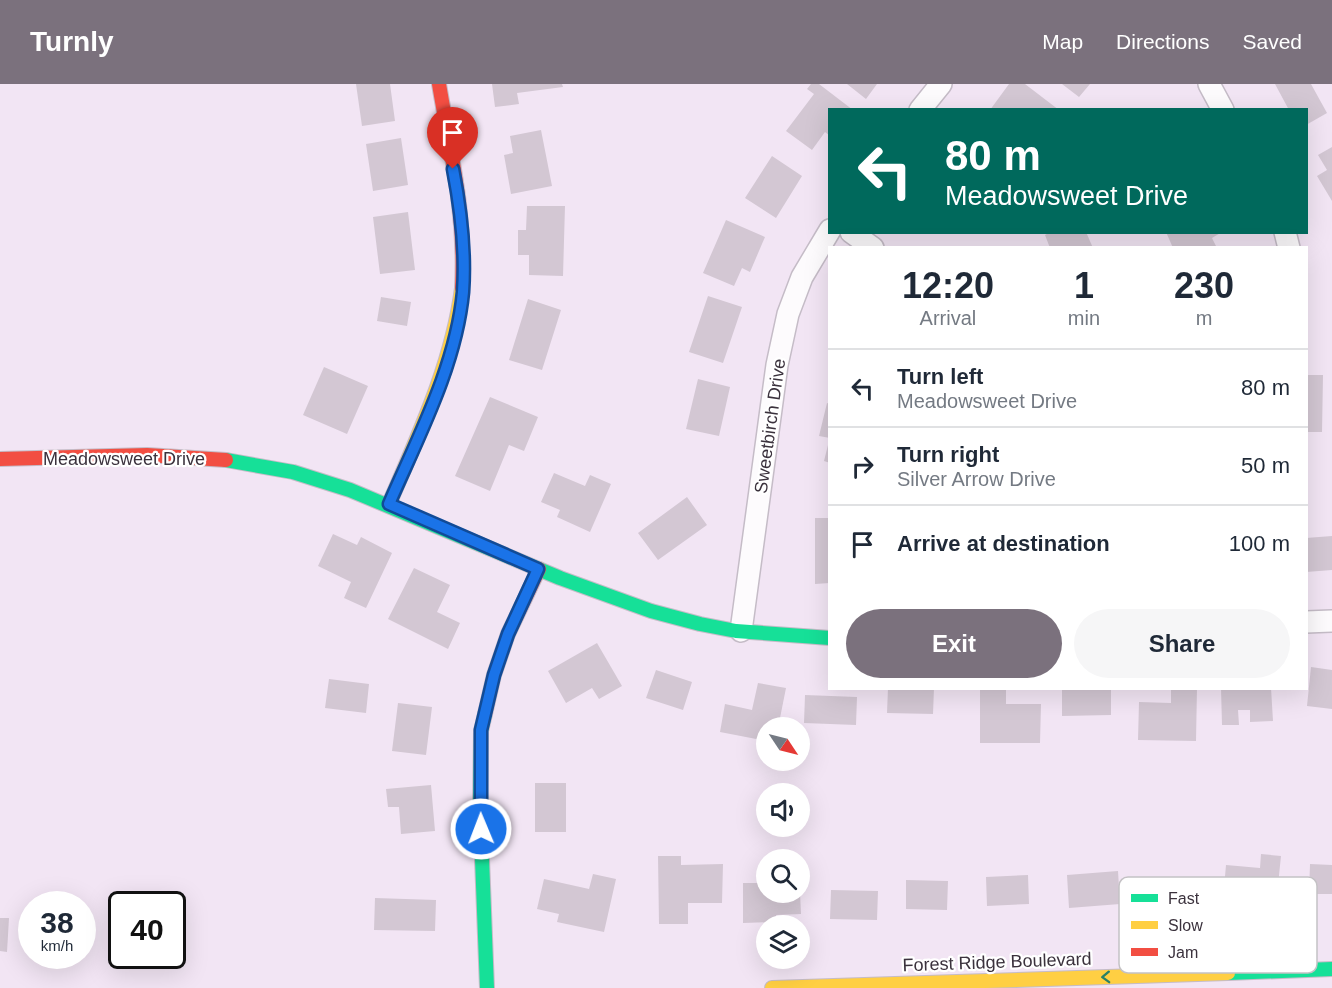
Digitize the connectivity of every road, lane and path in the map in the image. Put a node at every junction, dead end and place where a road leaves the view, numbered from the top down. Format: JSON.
{"nodes":[{"id":1,"x":439,"y":84,"type":"edge"},
{"id":2,"x":941,"y":84,"type":"edge"},
{"id":3,"x":1209,"y":84,"type":"edge"},
{"id":4,"x":922,"y":108,"type":"edge"},
{"id":5,"x":1222,"y":108,"type":"edge"},
{"id":6,"x":828,"y":233,"type":"edge"},
{"id":7,"x":854,"y":234,"type":"edge"},
{"id":8,"x":870,"y":246,"type":"edge"},
{"id":9,"x":0,"y":459,"type":"edge"},
{"id":10,"x":389,"y":504,"type":"junction"},
{"id":11,"x":538,"y":569,"type":"junction"},
{"id":12,"x":1332,"y":621,"type":"edge"},
{"id":13,"x":1308,"y":622,"type":"edge"},
{"id":14,"x":741,"y":631,"type":"junction"},
{"id":15,"x":828,"y":638,"type":"edge"},
{"id":16,"x":1332,"y":969,"type":"edge"},
{"id":17,"x":1317,"y":970,"type":"edge"},
{"id":18,"x":1214,"y":973,"type":"edge"},
{"id":19,"x":487,"y":988,"type":"edge"},
{"id":20,"x":772,"y":988,"type":"edge"}],
"edges":[{"from":1,"to":10,"type":"street"},
{"from":2,"to":4,"type":"street"},
{"from":3,"to":5,"type":"street"},
{"from":6,"to":14,"type":"street","name":"Sweetbirch Drive"},
{"from":7,"to":8,"type":"street"},
{"from":9,"to":10,"type":"street","name":"Meadowsweet Drive"},
{"from":10,"to":11,"type":"street","name":"Meadowsweet Drive"},
{"from":11,"to":14,"type":"street","name":"Meadowsweet Drive"},
{"from":11,"to":19,"type":"street"},
{"from":12,"to":13,"type":"street"},
{"from":14,"to":15,"type":"street","name":"Meadowsweet Drive"},
{"from":16,"to":17,"type":"street","name":"Forest Ridge Boulevard","one_way":true},
{"from":18,"to":20,"type":"street","name":"Forest Ridge Boulevard","one_way":true}]}
